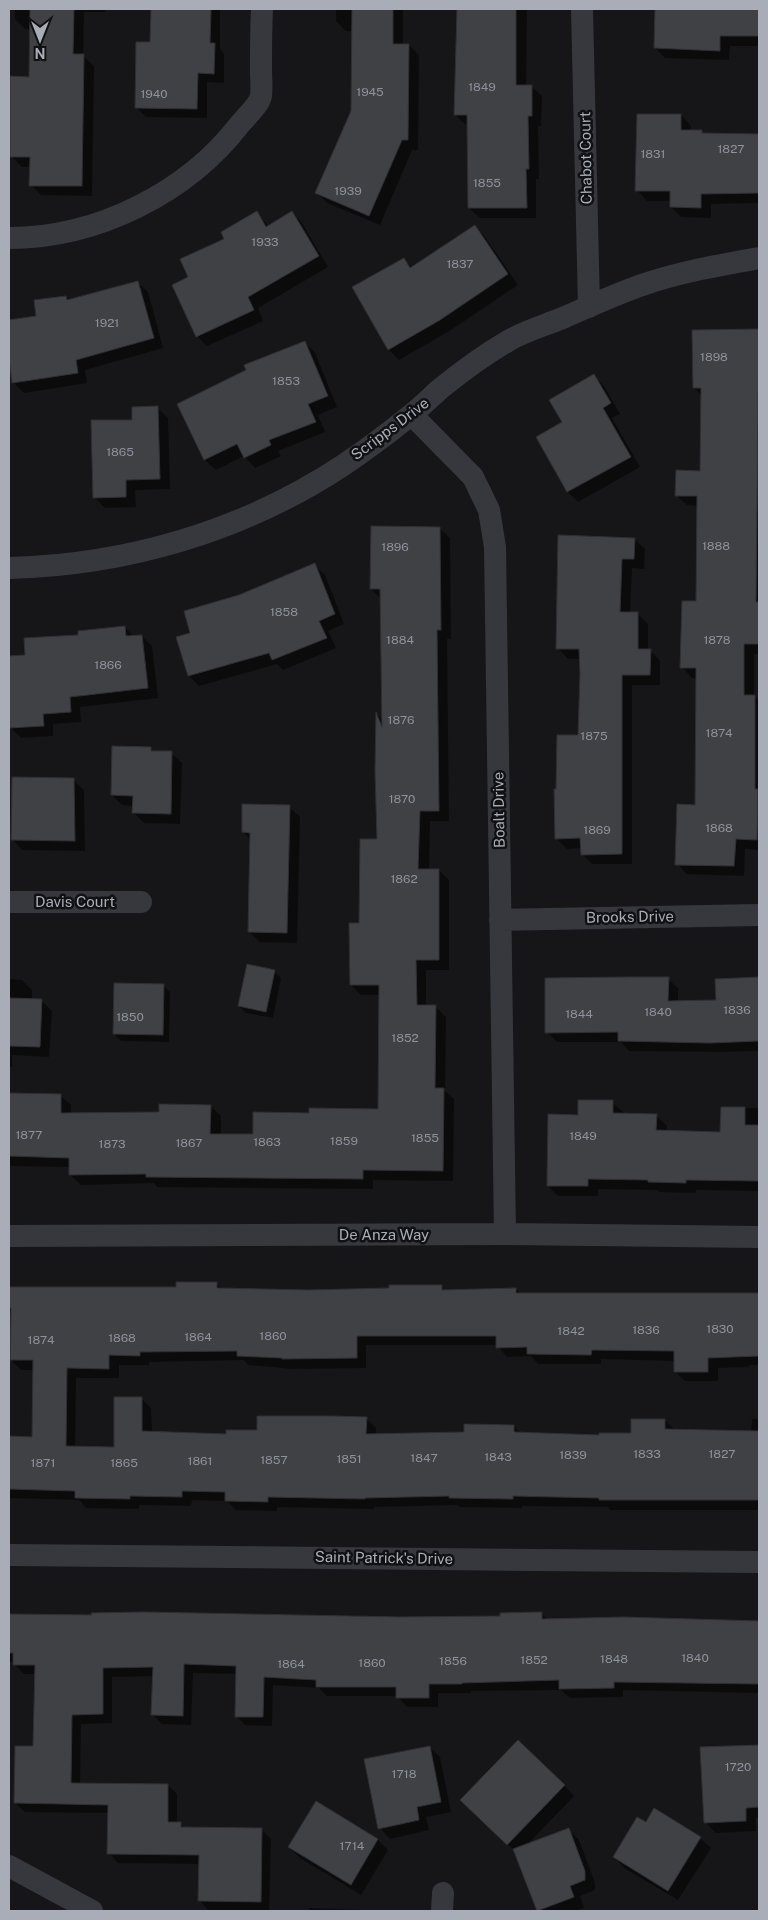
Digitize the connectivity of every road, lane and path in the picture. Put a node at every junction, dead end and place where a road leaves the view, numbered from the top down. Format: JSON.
{"nodes":[{"id":1,"x":262,"y":9,"type":"edge"},
{"id":2,"x":582,"y":9,"type":"edge"},
{"id":3,"x":9,"y":238,"type":"edge"},
{"id":4,"x":759,"y":258,"type":"edge"},
{"id":5,"x":589,"y":307,"type":"junction"},
{"id":6,"x":412,"y":415,"type":"junction"},
{"id":7,"x":9,"y":568,"type":"edge"},
{"id":8,"x":9,"y":902,"type":"edge"},
{"id":9,"x":141,"y":902,"type":"dead end"},
{"id":10,"x":759,"y":915,"type":"edge"},
{"id":11,"x":500,"y":920,"type":"junction"},
{"id":12,"x":506,"y":1234,"type":"junction"},
{"id":13,"x":9,"y":1236,"type":"edge"},
{"id":14,"x":759,"y":1237,"type":"edge"},
{"id":15,"x":9,"y":1555,"type":"edge"},
{"id":16,"x":759,"y":1562,"type":"edge"},
{"id":17,"x":9,"y":1866,"type":"edge"},
{"id":18,"x":92,"y":1911,"type":"edge"}],
"edges":[{"from":1,"to":3,"type":"street"},
{"from":2,"to":5,"type":"street","name":"Chabot Court"},
{"from":4,"to":5,"type":"street","name":"Scripps Drive"},
{"from":5,"to":6,"type":"street","name":"Scripps Drive"},
{"from":6,"to":7,"type":"street","name":"Scripps Drive"},
{"from":6,"to":11,"type":"street","name":"Boalt Drive"},
{"from":8,"to":9,"type":"street","name":"Davis Court"},
{"from":10,"to":11,"type":"street","name":"Brooks Drive"},
{"from":11,"to":12,"type":"street","name":"Boalt Drive"},
{"from":12,"to":13,"type":"street","name":"De Anza Way"},
{"from":12,"to":14,"type":"street","name":"De Anza Way"},
{"from":15,"to":16,"type":"street","name":"Saint Patrick's Drive"},
{"from":17,"to":18,"type":"street"}]}
